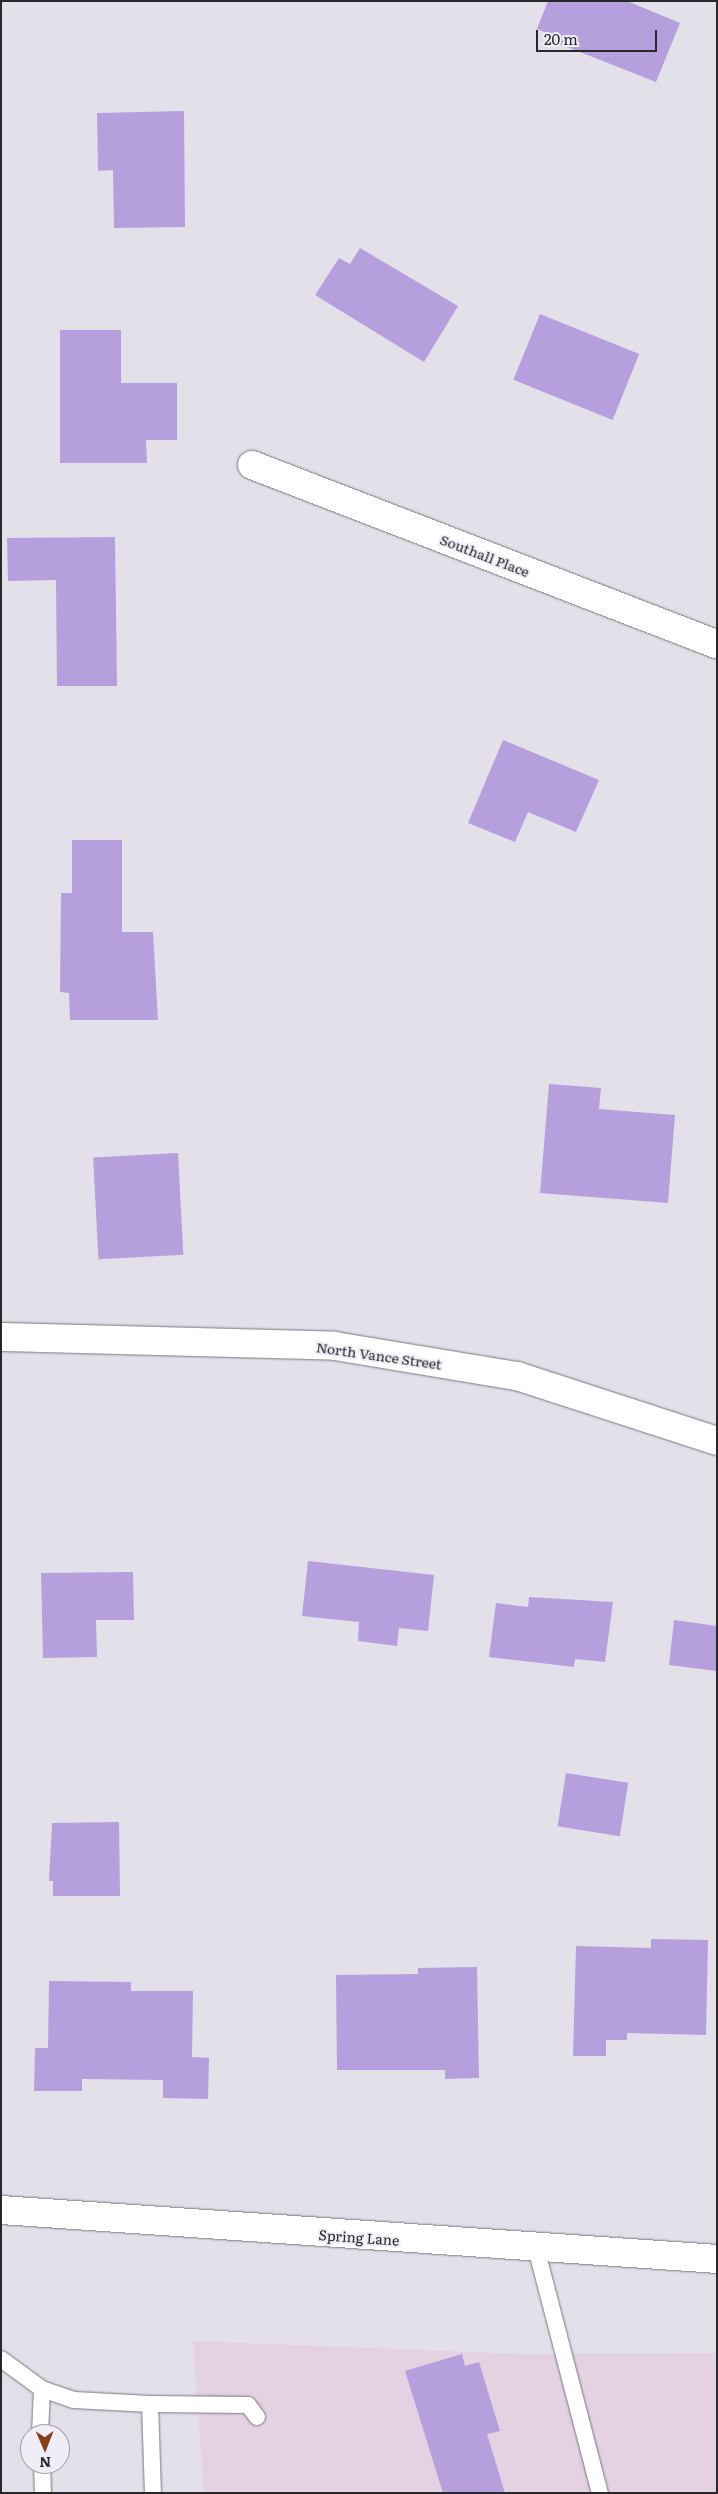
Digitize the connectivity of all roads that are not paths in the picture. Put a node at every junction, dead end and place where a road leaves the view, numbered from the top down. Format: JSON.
{"nodes":[{"id":1,"x":252,"y":466,"type":"dead end"},
{"id":2,"x":717,"y":644,"type":"edge"},
{"id":3,"x":1,"y":1337,"type":"edge"},
{"id":4,"x":717,"y":1441,"type":"edge"},
{"id":5,"x":1,"y":2210,"type":"edge"},
{"id":6,"x":536,"y":2248,"type":"junction"},
{"id":7,"x":717,"y":2259,"type":"edge"},
{"id":8,"x":1,"y":2359,"type":"edge"},
{"id":9,"x":42,"y":2389,"type":"junction"},
{"id":10,"x":150,"y":2404,"type":"junction"},
{"id":11,"x":257,"y":2417,"type":"dead end"},
{"id":12,"x":40,"y":2424,"type":"edge"},
{"id":13,"x":42,"y":2474,"type":"edge"},
{"id":14,"x":43,"y":2493,"type":"edge"},
{"id":15,"x":154,"y":2493,"type":"edge"},
{"id":16,"x":600,"y":2493,"type":"edge"}],
"edges":[{"from":1,"to":2,"type":"street","name":"Southall Place"},
{"from":3,"to":4,"type":"street","name":"North Vance Street"},
{"from":5,"to":6,"type":"street","name":"Spring Lane"},
{"from":6,"to":7,"type":"street","name":"Spring Lane"},
{"from":6,"to":16,"type":"lane"},
{"from":8,"to":9,"type":"lane"},
{"from":9,"to":10,"type":"lane"},
{"from":9,"to":12,"type":"lane"},
{"from":10,"to":11,"type":"lane"},
{"from":10,"to":15,"type":"lane"},
{"from":13,"to":14,"type":"lane"}]}
